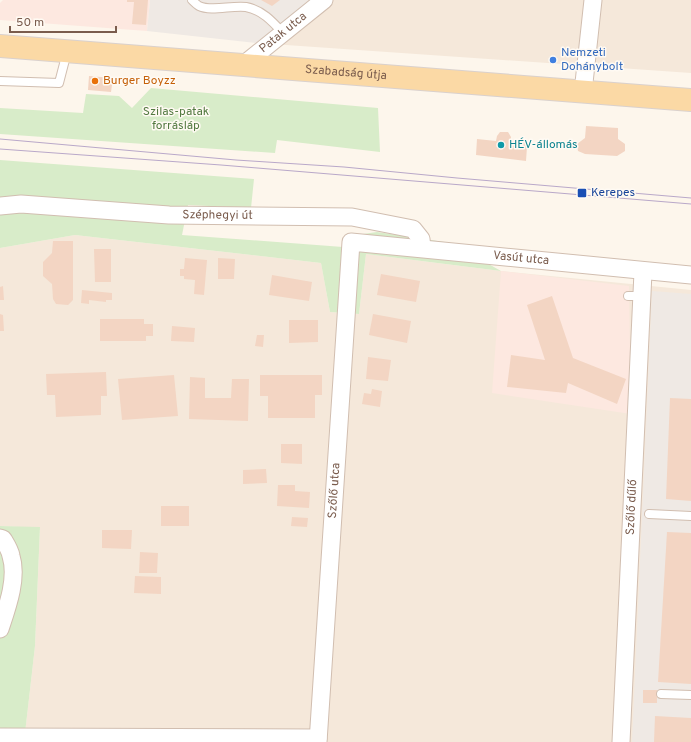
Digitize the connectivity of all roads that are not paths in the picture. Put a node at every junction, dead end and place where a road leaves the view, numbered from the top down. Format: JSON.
{"nodes":[{"id":1,"x":192,"y":0,"type":"edge"},
{"id":2,"x":324,"y":0,"type":"edge"},
{"id":3,"x":593,"y":0,"type":"edge"},
{"id":4,"x":283,"y":33,"type":"junction"},
{"id":5,"x":0,"y":46,"type":"edge"},
{"id":6,"x":67,"y":52,"type":"junction"},
{"id":7,"x":242,"y":66,"type":"junction"},
{"id":8,"x":0,"y":81,"type":"edge"},
{"id":9,"x":583,"y":92,"type":"junction"},
{"id":10,"x":691,"y":100,"type":"edge"},
{"id":11,"x":0,"y":206,"type":"edge"},
{"id":12,"x":351,"y":242,"type":"joint"},
{"id":13,"x":422,"y":248,"type":"junction"},
{"id":14,"x":691,"y":275,"type":"edge"},
{"id":15,"x":641,"y":286,"type":"junction"},
{"id":16,"x":649,"y":514,"type":"dead end"},
{"id":17,"x":691,"y":516,"type":"edge"},
{"id":18,"x":0,"y":538,"type":"edge"},
{"id":19,"x":0,"y":629,"type":"edge"},
{"id":20,"x":661,"y":694,"type":"dead end"},
{"id":21,"x":691,"y":695,"type":"edge"},
{"id":22,"x":0,"y":737,"type":"edge"},
{"id":23,"x":318,"y":740,"type":"edge"},
{"id":24,"x":621,"y":742,"type":"edge"}],
"edges":[{"from":1,"to":4,"type":"lane"},
{"from":2,"to":4,"type":"street","name":"Patak utca"},
{"from":3,"to":9,"type":"street"},
{"from":4,"to":7,"type":"street","name":"Patak utca"},
{"from":5,"to":6,"type":"main road","name":"Szabadság útja"},
{"from":6,"to":7,"type":"main road","name":"Szabadság útja"},
{"from":6,"to":8,"type":"lane"},
{"from":7,"to":9,"type":"main road","name":"Szabadság útja"},
{"from":9,"to":10,"type":"main road","name":"Szabadság útja"},
{"from":11,"to":13,"type":"street","name":"Széphegyi út"},
{"from":12,"to":13,"type":"street","name":"Vasút utca"},
{"from":12,"to":23,"type":"street","name":"Szőlő utca"},
{"from":13,"to":15,"type":"street","name":"Vasút utca"},
{"from":14,"to":15,"type":"street","name":"Vasút utca"},
{"from":15,"to":24,"type":"street","name":"Szőlő dűlő"},
{"from":16,"to":17,"type":"lane"},
{"from":18,"to":19,"type":"street"},
{"from":20,"to":21,"type":"lane"},
{"from":22,"to":23,"type":"street","name":"Szőlő utca"}]}
